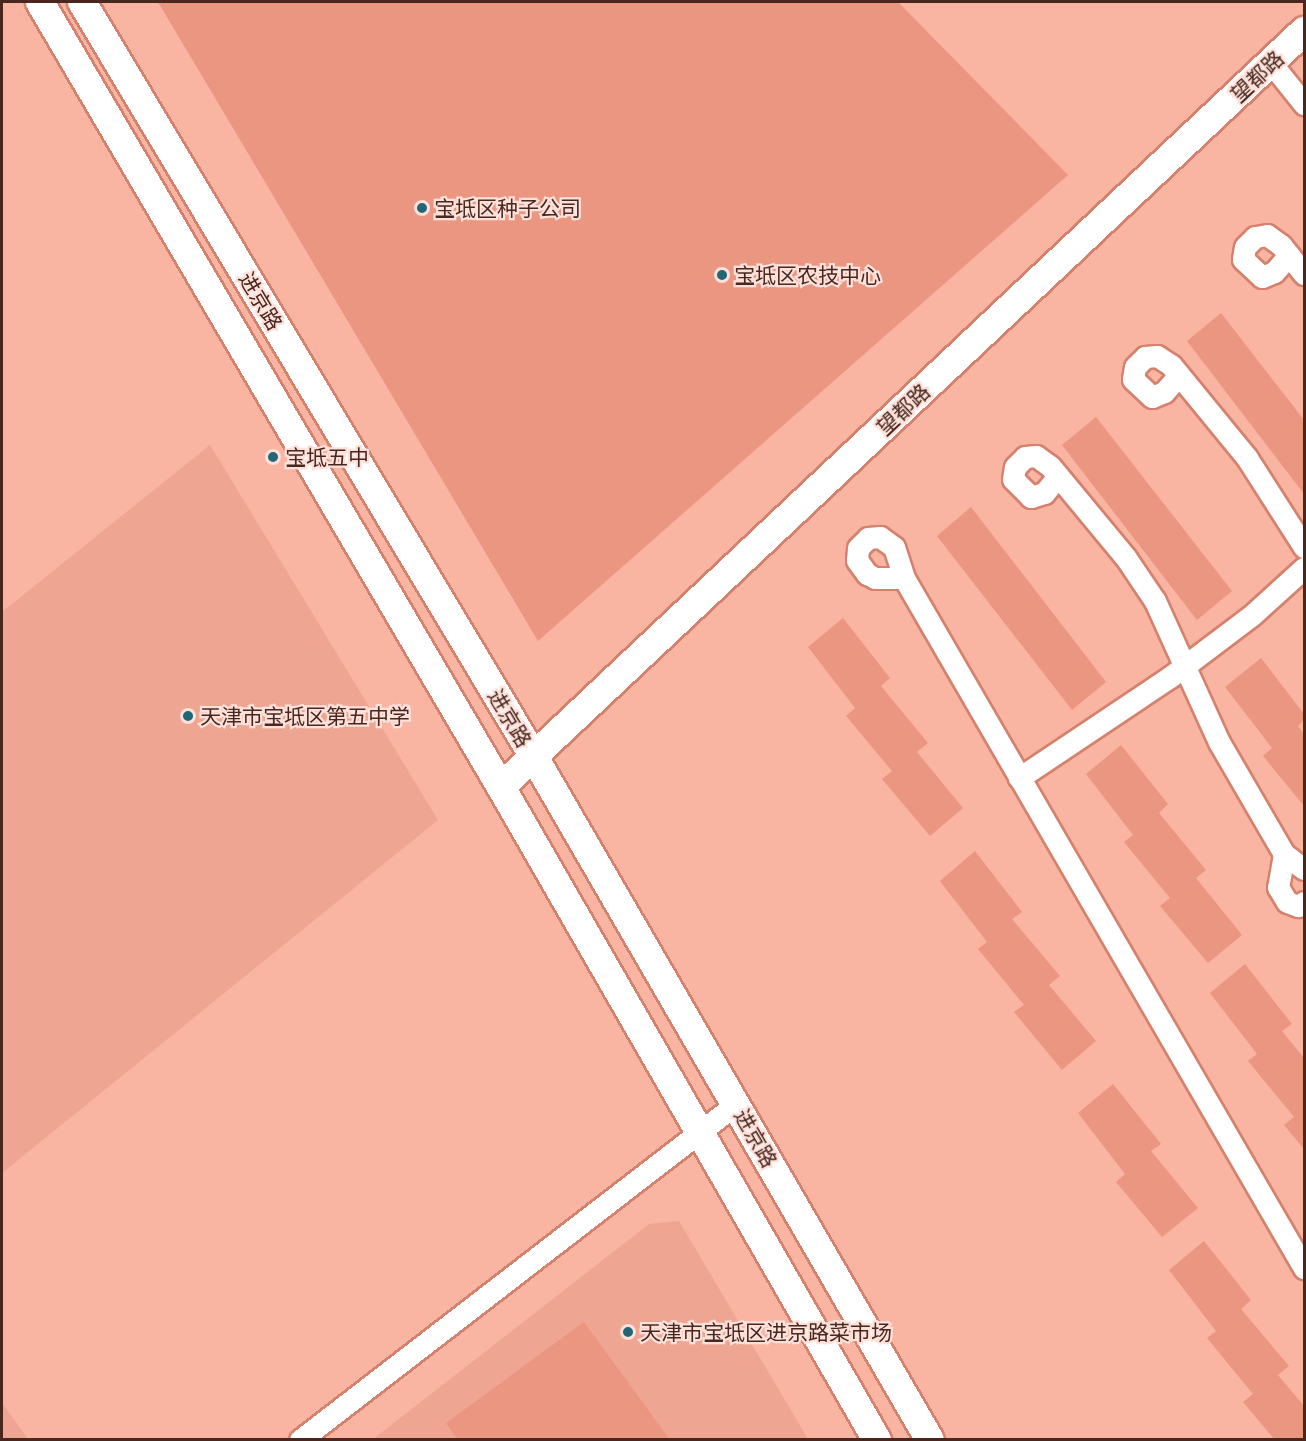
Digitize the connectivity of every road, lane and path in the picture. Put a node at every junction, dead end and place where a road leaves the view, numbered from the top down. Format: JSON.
{"nodes":[{"id":1,"x":40,"y":2,"type":"edge"},
{"id":2,"x":82,"y":2,"type":"edge"},
{"id":3,"x":1305,"y":31,"type":"edge"},
{"id":4,"x":1271,"y":63,"type":"junction"},
{"id":5,"x":1305,"y":104,"type":"edge"},
{"id":6,"x":1289,"y":255,"type":"dead end"},
{"id":7,"x":1305,"y":274,"type":"edge"},
{"id":8,"x":1179,"y":375,"type":"dead end"},
{"id":9,"x":1058,"y":476,"type":"dead end"},
{"id":10,"x":1305,"y":547,"type":"edge"},
{"id":11,"x":1305,"y":568,"type":"edge"},
{"id":12,"x":904,"y":578,"type":"dead end"},
{"id":13,"x":1185,"y":666,"type":"junction"},
{"id":14,"x":534,"y":757,"type":"junction"},
{"id":15,"x":1019,"y":778,"type":"junction"},
{"id":16,"x":501,"y":787,"type":"junction"},
{"id":17,"x":1284,"y":854,"type":"junction"},
{"id":18,"x":1305,"y":869,"type":"edge"},
{"id":19,"x":1305,"y":902,"type":"edge"},
{"id":20,"x":736,"y":1104,"type":"junction"},
{"id":21,"x":700,"y":1132,"type":"junction"},
{"id":22,"x":1305,"y":1268,"type":"edge"},
{"id":23,"x":300,"y":1440,"type":"edge"},
{"id":24,"x":877,"y":1440,"type":"edge"},
{"id":25,"x":930,"y":1440,"type":"edge"}],
"edges":[{"from":1,"to":16,"type":"main road","name":"进京路"},
{"from":2,"to":14,"type":"main road","name":"进京路"},
{"from":3,"to":4,"type":"main road","name":"望都路"},
{"from":4,"to":5,"type":"street"},
{"from":4,"to":14,"type":"main road","name":"望都路"},
{"from":6,"to":7,"type":"street"},
{"from":8,"to":10,"type":"street"},
{"from":9,"to":13,"type":"street"},
{"from":11,"to":13,"type":"street"},
{"from":12,"to":15,"type":"street"},
{"from":13,"to":15,"type":"street"},
{"from":13,"to":17,"type":"street"},
{"from":14,"to":16,"type":"main road","name":"望都路"},
{"from":14,"to":20,"type":"main road","name":"进京路"},
{"from":15,"to":22,"type":"street"},
{"from":16,"to":21,"type":"main road","name":"进京路"},
{"from":17,"to":18,"type":"street"},
{"from":17,"to":19,"type":"street"},
{"from":20,"to":21,"type":"street"},
{"from":20,"to":25,"type":"main road","name":"进京路"},
{"from":21,"to":23,"type":"street"},
{"from":21,"to":24,"type":"main road","name":"进京路"}]}
